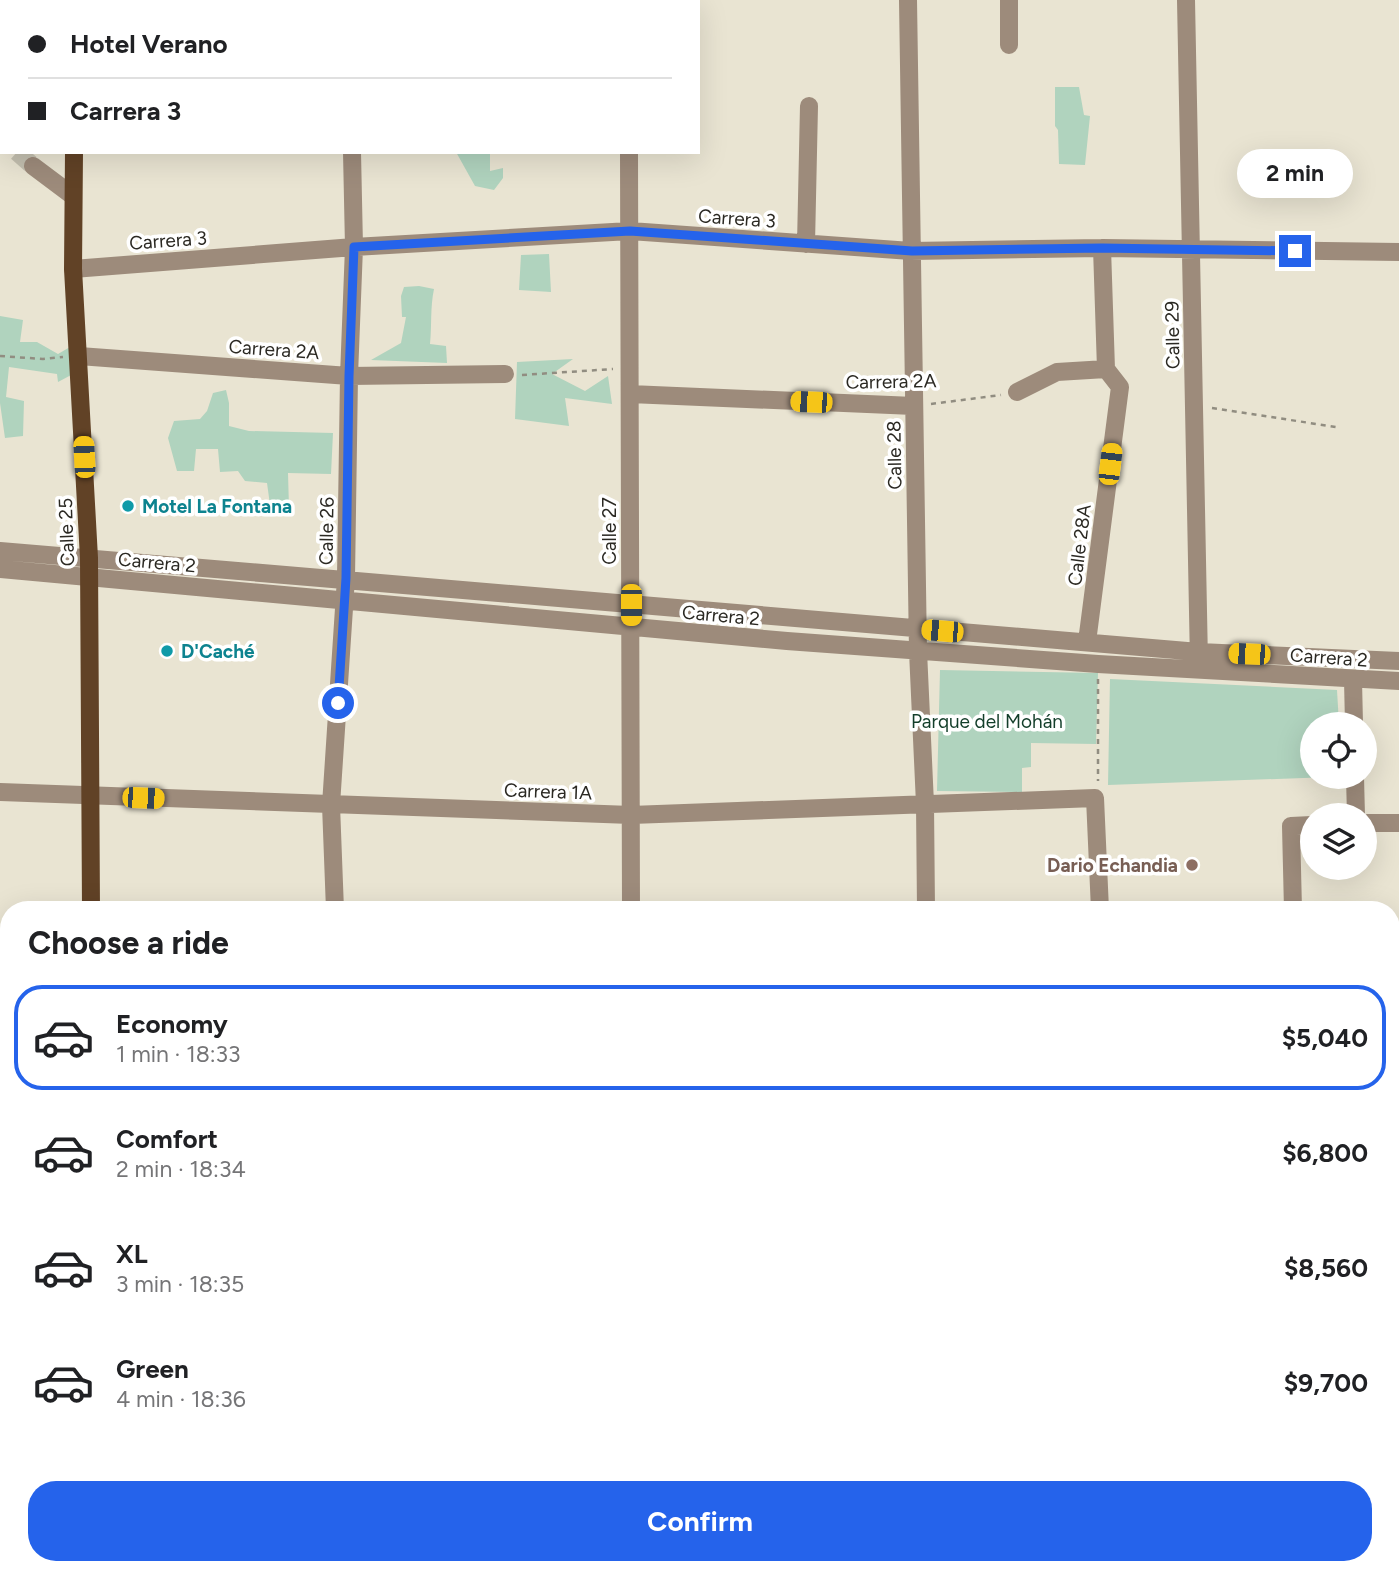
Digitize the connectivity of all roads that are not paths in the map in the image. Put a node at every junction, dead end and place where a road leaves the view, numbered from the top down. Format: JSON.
{"nodes":[{"id":1,"x":908,"y":0,"type":"edge"},
{"id":2,"x":1009,"y":0,"type":"edge"},
{"id":3,"x":1186,"y":0,"type":"edge"},
{"id":4,"x":1009,"y":45,"type":"dead end"},
{"id":5,"x":809,"y":106,"type":"dead end"},
{"id":6,"x":74,"y":154,"type":"edge"},
{"id":7,"x":352,"y":154,"type":"edge"},
{"id":8,"x":629,"y":154,"type":"edge"},
{"id":9,"x":33,"y":166,"type":"tunnel mouth"},
{"id":10,"x":73,"y":196,"type":"junction"},
{"id":11,"x":630,"y":231,"type":"junction"},
{"id":12,"x":806,"y":244,"type":"junction"},
{"id":13,"x":354,"y":247,"type":"junction"},
{"id":14,"x":1102,"y":248,"type":"junction"},
{"id":15,"x":1191,"y":249,"type":"junction"},
{"id":16,"x":912,"y":251,"type":"junction"},
{"id":17,"x":1399,"y":253,"type":"edge"},
{"id":18,"x":73,"y":269,"type":"junction"},
{"id":19,"x":79,"y":356,"type":"junction"},
{"id":20,"x":1106,"y":369,"type":"junction"},
{"id":21,"x":505,"y":374,"type":"road end"},
{"id":22,"x":349,"y":376,"type":"junction"},
{"id":23,"x":1017,"y":392,"type":"road end"},
{"id":24,"x":630,"y":394,"type":"junction"},
{"id":25,"x":914,"y":406,"type":"junction"},
{"id":26,"x":0,"y":551,"type":"edge"},
{"id":27,"x":89,"y":558,"type":"junction"},
{"id":28,"x":0,"y":569,"type":"edge"},
{"id":29,"x":89,"y":577,"type":"junction"},
{"id":30,"x":346,"y":578,"type":"junction"},
{"id":31,"x":345,"y":600,"type":"junction"},
{"id":32,"x":631,"y":605,"type":"junction"},
{"id":33,"x":787,"y":618,"type":"junction"},
{"id":34,"x":631,"y":628,"type":"junction"},
{"id":35,"x":917,"y":629,"type":"junction"},
{"id":36,"x":787,"y":641,"type":"junction"},
{"id":37,"x":1087,"y":642,"type":"junction"},
{"id":38,"x":918,"y":651,"type":"junction"},
{"id":39,"x":1199,"y":660,"type":"junction"},
{"id":40,"x":1399,"y":661,"type":"edge"},
{"id":41,"x":1353,"y":680,"type":"junction"},
{"id":42,"x":1399,"y":681,"type":"edge"},
{"id":43,"x":1354,"y":712,"type":"edge"},
{"id":44,"x":0,"y":792,"type":"edge"},
{"id":45,"x":90,"y":795,"type":"junction"},
{"id":46,"x":925,"y":804,"type":"junction"},
{"id":47,"x":331,"y":805,"type":"junction"},
{"id":48,"x":631,"y":815,"type":"junction"},
{"id":49,"x":1399,"y":822,"type":"edge"},
{"id":50,"x":1377,"y":823,"type":"edge"},
{"id":51,"x":1300,"y":826,"type":"edge"},
{"id":52,"x":91,"y":901,"type":"edge"},
{"id":53,"x":335,"y":901,"type":"edge"},
{"id":54,"x":631,"y":901,"type":"edge"},
{"id":55,"x":926,"y":901,"type":"edge"},
{"id":56,"x":1100,"y":901,"type":"edge"},
{"id":57,"x":1293,"y":901,"type":"edge"}],
"edges":[{"from":1,"to":16,"type":"street","name":"Calle 28"},
{"from":2,"to":4,"type":"street"},
{"from":3,"to":15,"type":"street","name":"Calle 29"},
{"from":5,"to":12,"type":"street"},
{"from":6,"to":10,"type":"main road","name":"Calle 25"},
{"from":7,"to":13,"type":"street","name":"Calle 26"},
{"from":8,"to":11,"type":"street","name":"Calle 27"},
{"from":9,"to":10,"type":"street"},
{"from":10,"to":18,"type":"main road","name":"Calle 25"},
{"from":11,"to":12,"type":"street","name":"Carrera 3"},
{"from":11,"to":13,"type":"street","name":"Carrera 3"},
{"from":11,"to":24,"type":"street","name":"Calle 27"},
{"from":12,"to":16,"type":"street","name":"Carrera 3"},
{"from":13,"to":18,"type":"street","name":"Carrera 3"},
{"from":13,"to":22,"type":"street","name":"Calle 26"},
{"from":14,"to":15,"type":"street","name":"Carrera 3"},
{"from":14,"to":16,"type":"street","name":"Carrera 3"},
{"from":14,"to":20,"type":"street","name":"Calle 28A"},
{"from":15,"to":17,"type":"street","name":"Carrera 3"},
{"from":15,"to":39,"type":"street","name":"Calle 29"},
{"from":16,"to":25,"type":"street","name":"Calle 28"},
{"from":18,"to":19,"type":"main road","name":"Calle 25"},
{"from":19,"to":22,"type":"street","name":"Carrera 2A"},
{"from":19,"to":27,"type":"main road","name":"Calle 25"},
{"from":20,"to":23,"type":"street"},
{"from":20,"to":37,"type":"street","name":"Calle 28A"},
{"from":21,"to":22,"type":"street","name":"Carrera 2A"},
{"from":22,"to":30,"type":"street","name":"Calle 26"},
{"from":24,"to":25,"type":"street","name":"Carrera 2A"},
{"from":24,"to":32,"type":"street","name":"Calle 27"},
{"from":25,"to":35,"type":"street","name":"Calle 28"},
{"from":26,"to":27,"type":"street","name":"Carrera 2"},
{"from":27,"to":29,"type":"main road","name":"Calle 25"},
{"from":27,"to":30,"type":"street","name":"Carrera 2"},
{"from":28,"to":29,"type":"street","name":"Carrera 2"},
{"from":29,"to":31,"type":"street","name":"Carrera 2"},
{"from":29,"to":45,"type":"main road","name":"Calle 25"},
{"from":30,"to":31,"type":"street","name":"Calle 26"},
{"from":30,"to":32,"type":"street","name":"Carrera 2"},
{"from":31,"to":34,"type":"street","name":"Carrera 2"},
{"from":31,"to":47,"type":"street","name":"Calle 26"},
{"from":32,"to":33,"type":"street","name":"Carrera 2"},
{"from":32,"to":34,"type":"street","name":"Calle 27"},
{"from":33,"to":35,"type":"street","name":"Carrera 2"},
{"from":33,"to":36,"type":"street"},
{"from":34,"to":36,"type":"street","name":"Carrera 2"},
{"from":34,"to":48,"type":"street","name":"Calle 27"},
{"from":35,"to":37,"type":"street","name":"Carrera 2"},
{"from":35,"to":38,"type":"street","name":"Calle 28"},
{"from":36,"to":38,"type":"street","name":"Carrera 2"},
{"from":37,"to":39,"type":"street","name":"Carrera 2"},
{"from":38,"to":39,"type":"street","name":"Carrera 2"},
{"from":38,"to":46,"type":"street","name":"Calle 28"},
{"from":39,"to":40,"type":"street","name":"Carrera 2"},
{"from":39,"to":41,"type":"street","name":"Carrera 2"},
{"from":41,"to":42,"type":"street","name":"Carrera 2"},
{"from":41,"to":43,"type":"street"},
{"from":44,"to":45,"type":"street","name":"Carrera 1A"},
{"from":45,"to":47,"type":"street","name":"Carrera 1A"},
{"from":45,"to":52,"type":"main road","name":"Calle 25"},
{"from":46,"to":48,"type":"street","name":"Carrera 1A"},
{"from":46,"to":55,"type":"street","name":"Calle 28"},
{"from":46,"to":56,"type":"street","name":"Carrera 1A"},
{"from":47,"to":48,"type":"street","name":"Carrera 1A"},
{"from":47,"to":53,"type":"street","name":"Calle 26"},
{"from":48,"to":54,"type":"street","name":"Calle 27"},
{"from":49,"to":50,"type":"street"},
{"from":51,"to":57,"type":"street"}]}
